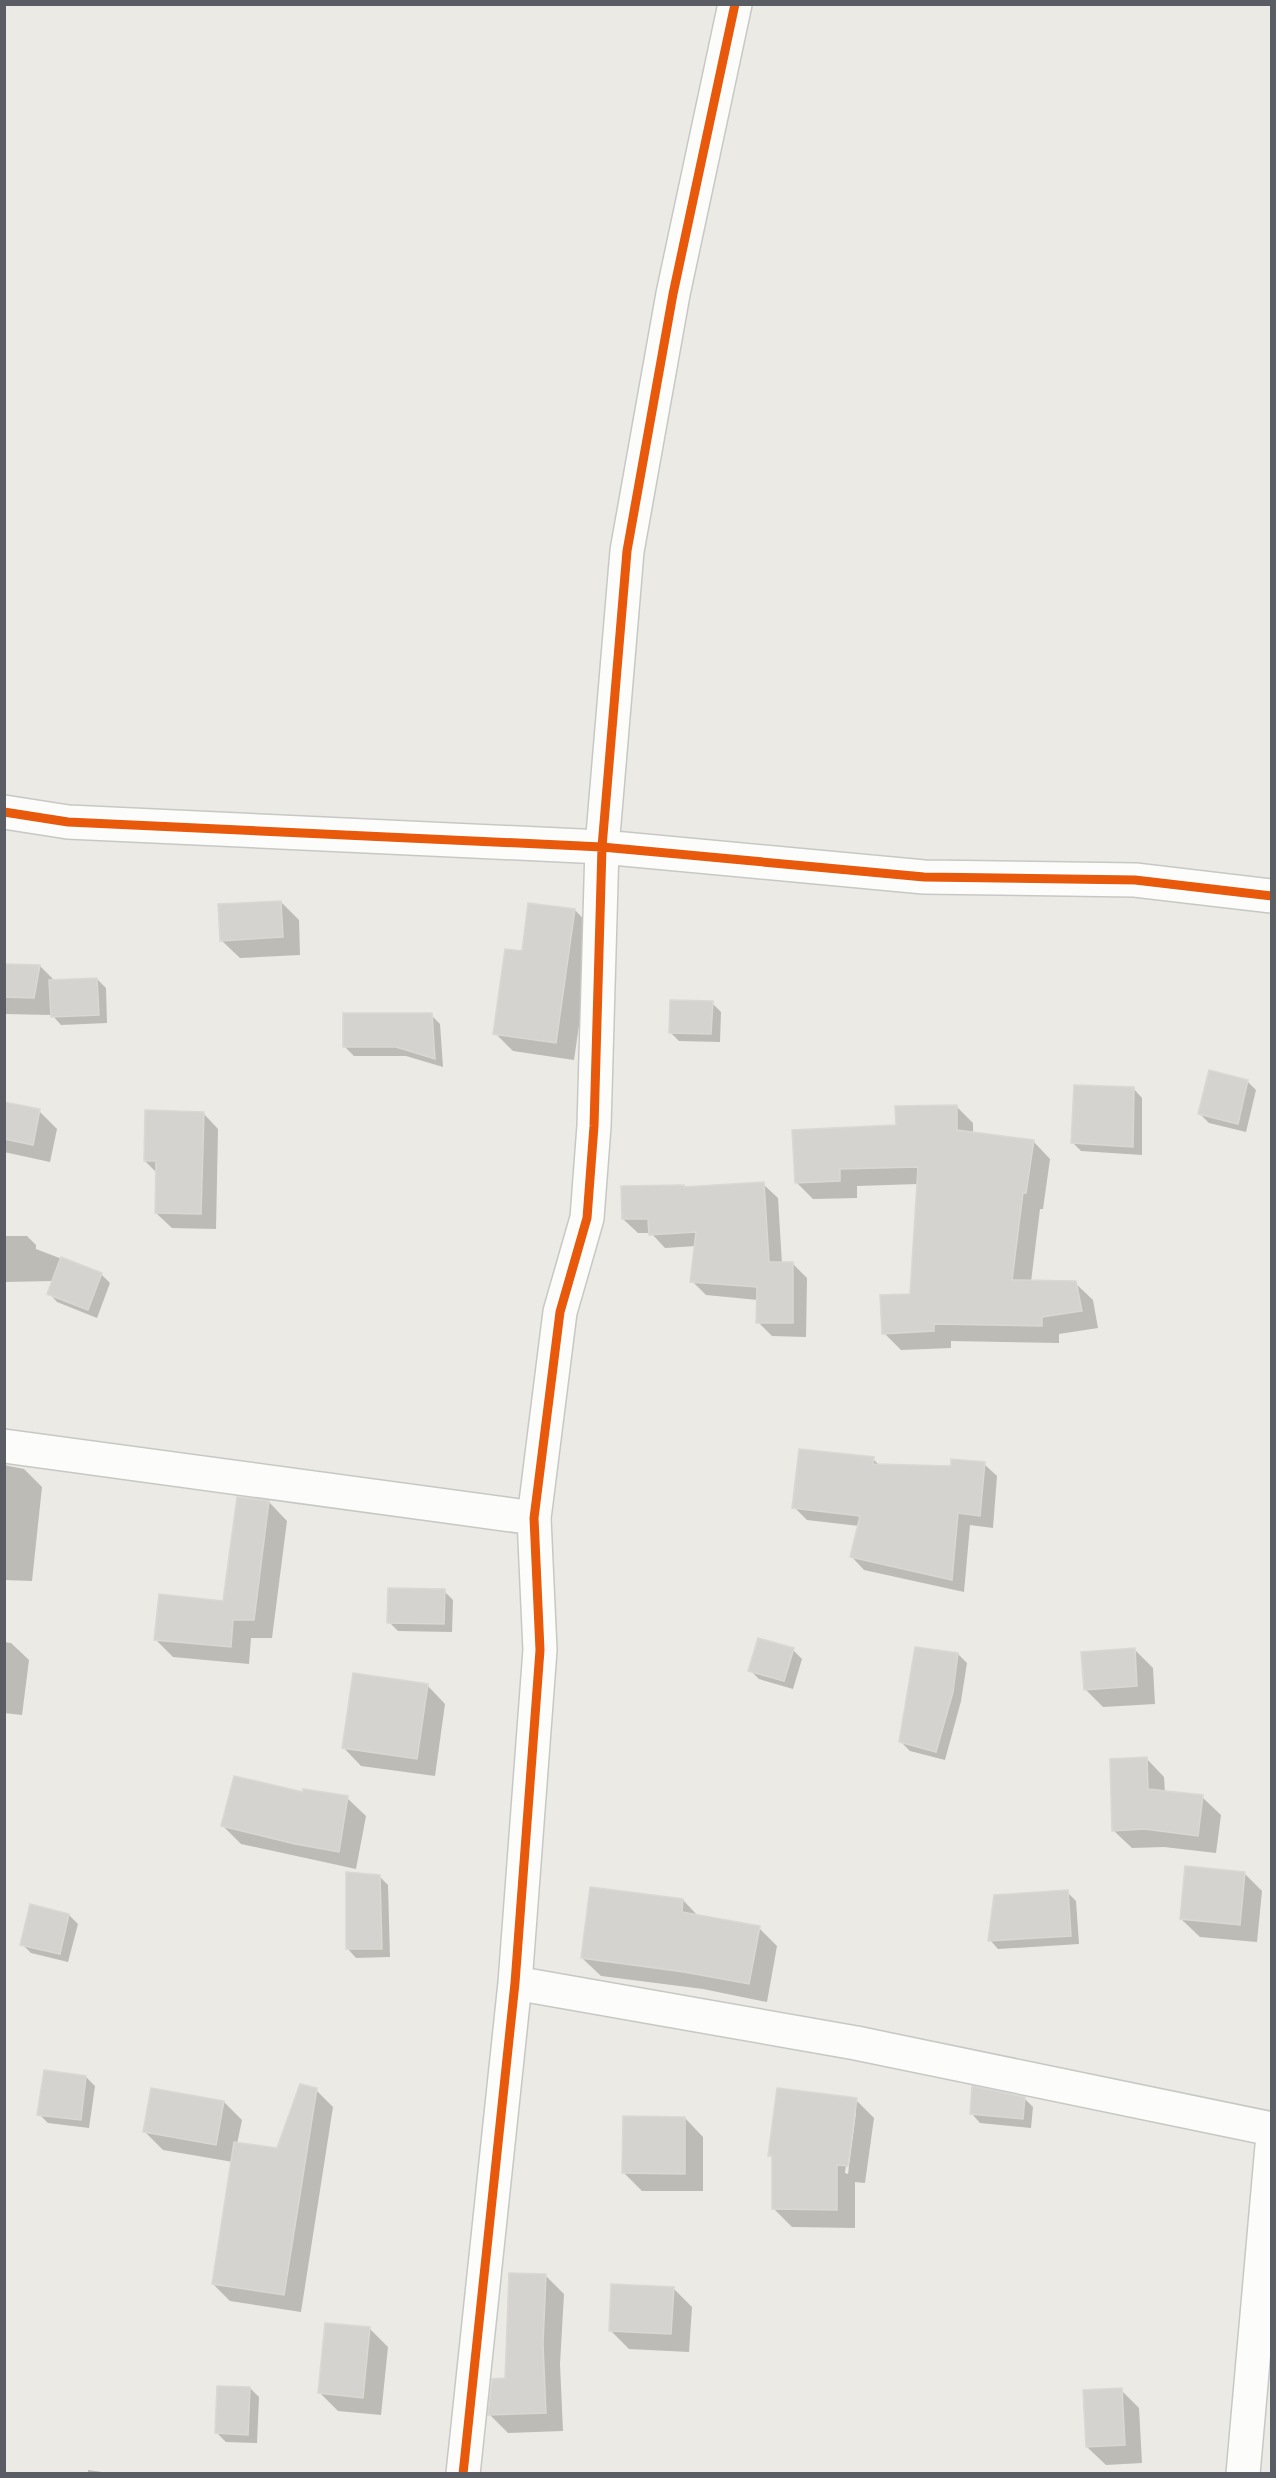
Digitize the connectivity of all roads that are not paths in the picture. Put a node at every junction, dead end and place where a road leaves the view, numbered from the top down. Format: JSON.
{"nodes":[{"id":1,"x":735,"y":4,"type":"edge"},
{"id":2,"x":4,"y":812,"type":"edge"},
{"id":3,"x":602,"y":847,"type":"junction"},
{"id":4,"x":1272,"y":896,"type":"edge"},
{"id":5,"x":4,"y":1446,"type":"edge"},
{"id":6,"x":534,"y":1518,"type":"junction"},
{"id":7,"x":515,"y":1983,"type":"junction"},
{"id":8,"x":1272,"y":2129,"type":"edge"},
{"id":9,"x":1272,"y":2146,"type":"edge"},
{"id":10,"x":463,"y":2474,"type":"edge"},
{"id":11,"x":1243,"y":2474,"type":"edge"}],
"edges":[{"from":1,"to":3,"type":"street"},
{"from":2,"to":3,"type":"street"},
{"from":3,"to":4,"type":"street"},
{"from":3,"to":6,"type":"street"},
{"from":5,"to":6,"type":"street"},
{"from":6,"to":7,"type":"street"},
{"from":7,"to":8,"type":"street"},
{"from":7,"to":10,"type":"street"},
{"from":9,"to":11,"type":"street"}]}
